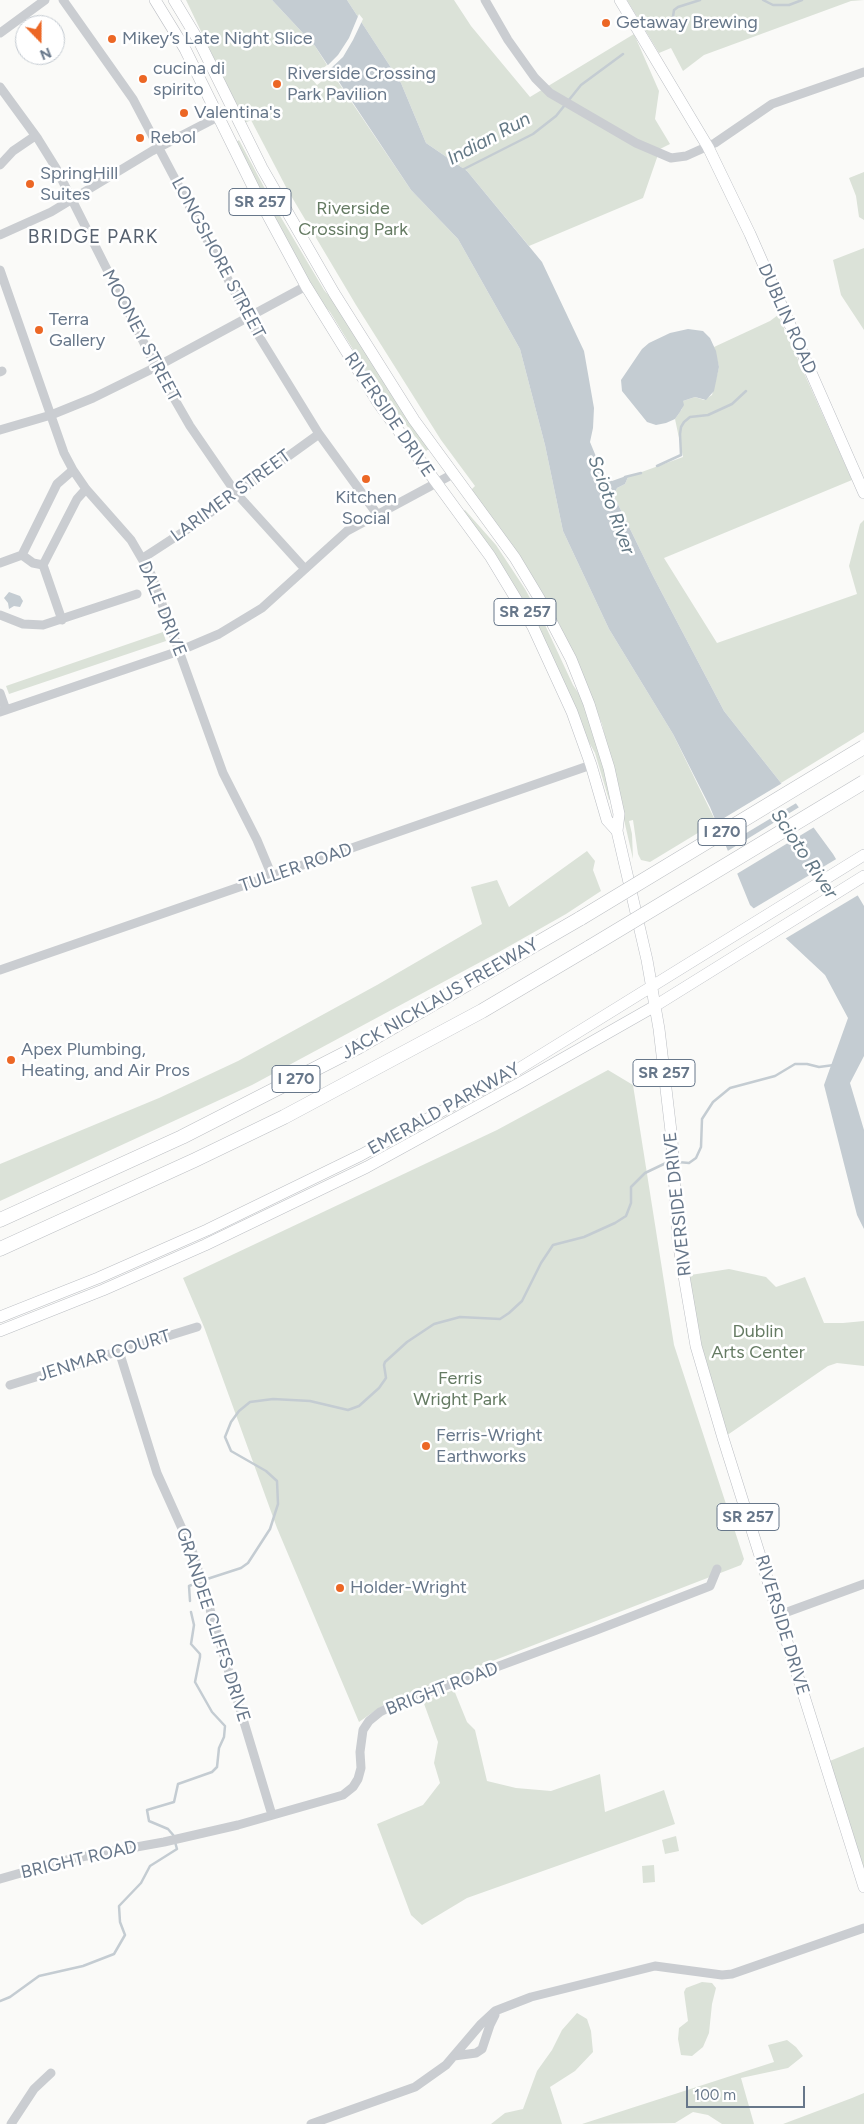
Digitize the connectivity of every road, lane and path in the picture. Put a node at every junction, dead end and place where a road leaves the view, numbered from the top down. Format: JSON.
{"nodes":[{"id":1,"x":45,"y":0,"type":"edge"},
{"id":2,"x":63,"y":0,"type":"edge"},
{"id":3,"x":155,"y":0,"type":"edge"},
{"id":4,"x":174,"y":0,"type":"edge"},
{"id":5,"x":183,"y":0,"type":"edge"},
{"id":6,"x":485,"y":0,"type":"edge"},
{"id":7,"x":620,"y":0,"type":"edge"},
{"id":8,"x":0,"y":33,"type":"edge"},
{"id":9,"x":200,"y":43,"type":"junction"},
{"id":10,"x":864,"y":72,"type":"edge"},
{"id":11,"x":0,"y":88,"type":"edge"},
{"id":12,"x":233,"y":110,"type":"junction"},
{"id":13,"x":219,"y":116,"type":"junction"},
{"id":14,"x":35,"y":136,"type":"junction"},
{"id":15,"x":159,"y":146,"type":"junction"},
{"id":16,"x":708,"y":147,"type":"junction"},
{"id":17,"x":0,"y":165,"type":"edge"},
{"id":18,"x":72,"y":200,"type":"junction"},
{"id":19,"x":0,"y":235,"type":"edge"},
{"id":20,"x":0,"y":270,"type":"edge"},
{"id":21,"x":306,"y":286,"type":"junction"},
{"id":22,"x":247,"y":318,"type":"junction"},
{"id":23,"x":156,"y":367,"type":"junction"},
{"id":24,"x":51,"y":415,"type":"junction"},
{"id":25,"x":0,"y":430,"type":"edge"},
{"id":26,"x":319,"y":434,"type":"junction"},
{"id":27,"x":73,"y":470,"type":"junction"},
{"id":28,"x":453,"y":474,"type":"junction"},
{"id":29,"x":436,"y":484,"type":"junction"},
{"id":30,"x":86,"y":490,"type":"junction"},
{"id":31,"x":236,"y":492,"type":"junction"},
{"id":32,"x":864,"y":493,"type":"edge"},
{"id":33,"x":377,"y":514,"type":"junction"},
{"id":34,"x":22,"y":555,"type":"junction"},
{"id":35,"x":143,"y":558,"type":"junction"},
{"id":36,"x":0,"y":563,"type":"edge"},
{"id":37,"x":43,"y":565,"type":"junction"},
{"id":38,"x":305,"y":569,"type":"junction"},
{"id":39,"x":138,"y":594,"type":"dead end"},
{"id":40,"x":0,"y":615,"type":"edge"},
{"id":41,"x":62,"y":620,"type":"junction"},
{"id":42,"x":179,"y":651,"type":"junction"},
{"id":43,"x":0,"y":693,"type":"edge"},
{"id":44,"x":3,"y":711,"type":"edge"},
{"id":45,"x":864,"y":747,"type":"edge"},
{"id":46,"x":591,"y":765,"type":"junction"},
{"id":47,"x":864,"y":782,"type":"edge"},
{"id":48,"x":616,"y":831,"type":"junction"},
{"id":49,"x":864,"y":855,"type":"edge"},
{"id":50,"x":272,"y":876,"type":"junction"},
{"id":51,"x":864,"y":876,"type":"edge"},
{"id":52,"x":0,"y":970,"type":"edge"},
{"id":53,"x":651,"y":986,"type":"junction"},
{"id":54,"x":655,"y":1006,"type":"junction"},
{"id":55,"x":0,"y":1220,"type":"edge"},
{"id":56,"x":0,"y":1249,"type":"edge"},
{"id":57,"x":0,"y":1317,"type":"edge"},
{"id":58,"x":197,"y":1328,"type":"dead end"},
{"id":59,"x":0,"y":1331,"type":"edge"},
{"id":60,"x":120,"y":1352,"type":"junction"},
{"id":61,"x":10,"y":1385,"type":"dead end"},
{"id":62,"x":717,"y":1569,"type":"dead end"},
{"id":63,"x":864,"y":1584,"type":"edge"},
{"id":64,"x":779,"y":1615,"type":"junction"},
{"id":65,"x":272,"y":1815,"type":"junction"},
{"id":66,"x":0,"y":1879,"type":"edge"},
{"id":67,"x":864,"y":1887,"type":"edge"},
{"id":68,"x":864,"y":1928,"type":"edge"},
{"id":69,"x":497,"y":2011,"type":"junction"},
{"id":70,"x":454,"y":2056,"type":"junction"},
{"id":71,"x":51,"y":2073,"type":"dead end"},
{"id":72,"x":11,"y":2124,"type":"edge"},
{"id":73,"x":311,"y":2124,"type":"edge"}],
"edges":[{"from":1,"to":8,"type":"street"},
{"from":2,"to":15,"type":"street","name":"LONGSHORE STREET"},
{"from":3,"to":13,"type":"main road","name":"RIVERSIDE DRIVE","number":"SR 257"},
{"from":4,"to":9,"type":"main road","name":"RIVERSIDE DRIVE","number":"SR 257"},
{"from":5,"to":9,"type":"main road"},
{"from":6,"to":16,"type":"street"},
{"from":7,"to":16,"type":"main road","name":"DUBLIN ROAD"},
{"from":9,"to":12,"type":"main road","name":"RIVERSIDE DRIVE","number":"SR 257"},
{"from":10,"to":16,"type":"street"},
{"from":11,"to":14,"type":"street","name":"MOONEY STREET"},
{"from":12,"to":13,"type":"street"},
{"from":12,"to":28,"type":"main road","name":"RIVERSIDE DRIVE","number":"SR 257"},
{"from":13,"to":15,"type":"street"},
{"from":13,"to":21,"type":"main road","name":"RIVERSIDE DRIVE","number":"SR 257"},
{"from":14,"to":17,"type":"street"},
{"from":14,"to":18,"type":"street","name":"MOONEY STREET"},
{"from":15,"to":18,"type":"street"},
{"from":15,"to":22,"type":"street","name":"LONGSHORE STREET"},
{"from":16,"to":32,"type":"main road","name":"DUBLIN ROAD"},
{"from":18,"to":19,"type":"street"},
{"from":18,"to":23,"type":"street","name":"MOONEY STREET"},
{"from":20,"to":24,"type":"street","name":"DALE DRIVE"},
{"from":21,"to":22,"type":"street"},
{"from":21,"to":29,"type":"main road","name":"RIVERSIDE DRIVE","number":"SR 257"},
{"from":22,"to":23,"type":"street"},
{"from":22,"to":26,"type":"street","name":"LONGSHORE STREET"},
{"from":23,"to":24,"type":"street"},
{"from":23,"to":31,"type":"street","name":"MOONEY STREET"},
{"from":24,"to":25,"type":"street"},
{"from":24,"to":27,"type":"street","name":"DALE DRIVE"},
{"from":26,"to":31,"type":"street","name":"LARIMER STREET"},
{"from":26,"to":33,"type":"street","name":"LONGSHORE STREET"},
{"from":27,"to":30,"type":"street","name":"DALE DRIVE"},
{"from":27,"to":34,"type":"street"},
{"from":28,"to":29,"type":"street"},
{"from":28,"to":48,"type":"main road","name":"RIVERSIDE DRIVE","number":"SR 257"},
{"from":29,"to":33,"type":"street"},
{"from":29,"to":46,"type":"main road","name":"RIVERSIDE DRIVE","number":"SR 257"},
{"from":30,"to":35,"type":"street","name":"DALE DRIVE"},
{"from":30,"to":37,"type":"street"},
{"from":31,"to":35,"type":"street","name":"LARIMER STREET"},
{"from":31,"to":38,"type":"street","name":"MOONEY STREET"},
{"from":33,"to":38,"type":"street"},
{"from":34,"to":36,"type":"street"},
{"from":34,"to":37,"type":"street"},
{"from":35,"to":42,"type":"street","name":"DALE DRIVE"},
{"from":37,"to":41,"type":"street"},
{"from":38,"to":42,"type":"street"},
{"from":39,"to":41,"type":"street"},
{"from":40,"to":41,"type":"street"},
{"from":42,"to":44,"type":"street"},
{"from":42,"to":50,"type":"street","name":"DALE DRIVE"},
{"from":43,"to":44,"type":"street"},
{"from":45,"to":55,"type":"highway","name":"JACK NICKLAUS FREEWAY","number":"I 270","bridge":true},
{"from":46,"to":48,"type":"main road","name":"RIVERSIDE DRIVE","number":"SR 257"},
{"from":46,"to":50,"type":"street","name":"TULLER ROAD"},
{"from":47,"to":56,"type":"highway","name":"JACK NICKLAUS FREEWAY","number":"I 270","bridge":true},
{"from":48,"to":53,"type":"main road","name":"RIVERSIDE DRIVE","number":"SR 257"},
{"from":49,"to":53,"type":"main road","name":"EMERALD PARKWAY"},
{"from":50,"to":52,"type":"street","name":"TULLER ROAD"},
{"from":51,"to":54,"type":"main road","name":"EMERALD PARKWAY"},
{"from":53,"to":54,"type":"main road","name":"RIVERSIDE DRIVE","number":"SR 257"},
{"from":53,"to":57,"type":"main road","name":"EMERALD PARKWAY"},
{"from":54,"to":59,"type":"main road","name":"EMERALD PARKWAY"},
{"from":54,"to":64,"type":"main road","name":"RIVERSIDE DRIVE","number":"SR 257"},
{"from":58,"to":60,"type":"street","name":"JENMAR COURT"},
{"from":60,"to":61,"type":"street","name":"JENMAR COURT"},
{"from":60,"to":65,"type":"street","name":"GRANDEE CLIFFS DRIVE"},
{"from":62,"to":65,"type":"street","name":"BRIGHT ROAD"},
{"from":63,"to":64,"type":"street"},
{"from":64,"to":67,"type":"main road","name":"RIVERSIDE DRIVE","number":"SR 257"},
{"from":65,"to":66,"type":"street","name":"BRIGHT ROAD"},
{"from":68,"to":69,"type":"street"},
{"from":69,"to":70,"type":"street"},
{"from":69,"to":70,"type":"street"},
{"from":70,"to":73,"type":"street"},
{"from":71,"to":72,"type":"street"}]}
